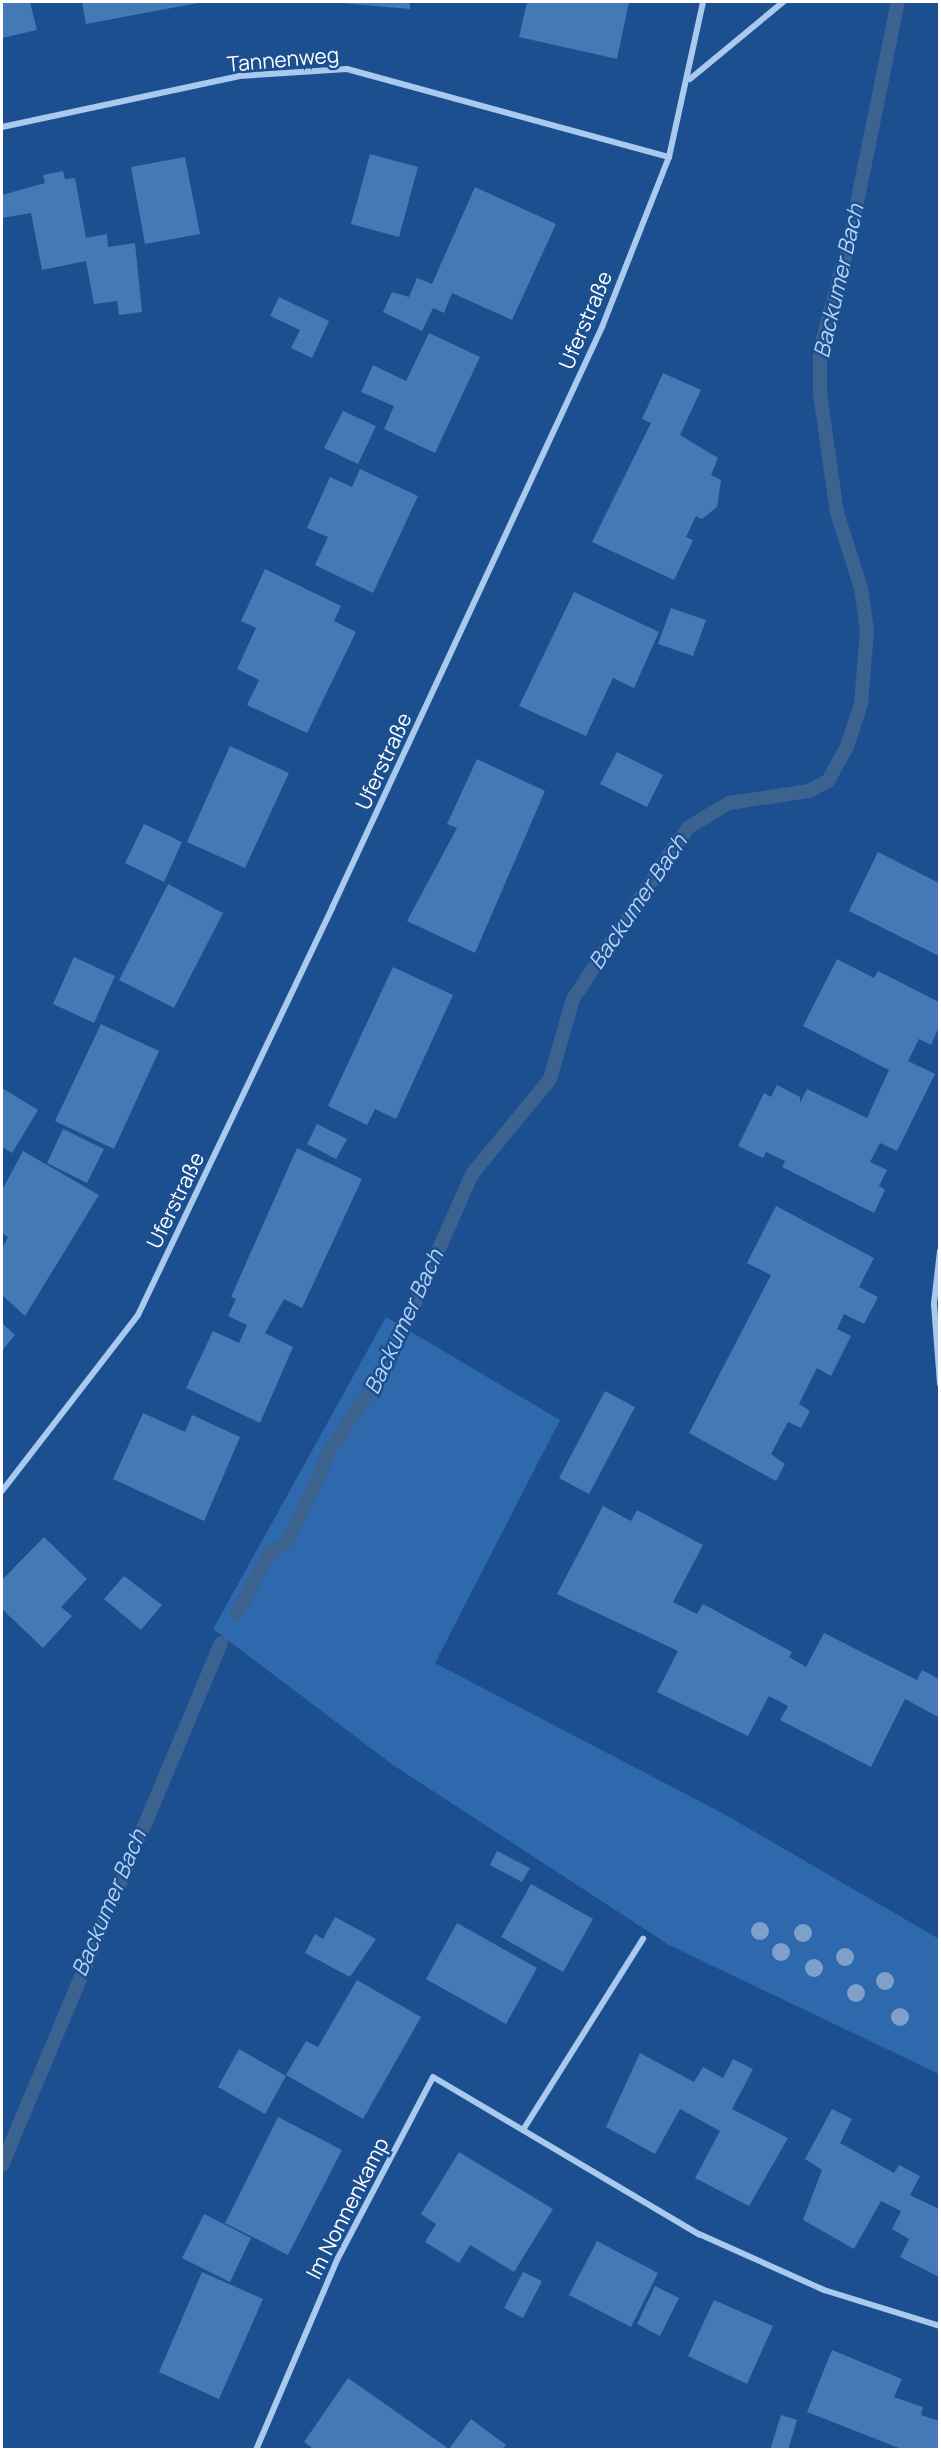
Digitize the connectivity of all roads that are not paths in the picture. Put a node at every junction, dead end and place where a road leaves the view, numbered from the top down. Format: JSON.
{"nodes":[{"id":1,"x":703,"y":2,"type":"edge"},
{"id":2,"x":783,"y":2,"type":"edge"},
{"id":3,"x":690,"y":80,"type":"junction"},
{"id":4,"x":2,"y":127,"type":"edge"},
{"id":5,"x":669,"y":157,"type":"junction"},
{"id":6,"x":939,"y":1251,"type":"edge"},
{"id":7,"x":939,"y":1384,"type":"edge"},
{"id":8,"x":2,"y":1491,"type":"edge"},
{"id":9,"x":643,"y":1939,"type":"dead end"},
{"id":10,"x":522,"y":2130,"type":"junction"},
{"id":11,"x":939,"y":2326,"type":"edge"},
{"id":12,"x":256,"y":2450,"type":"edge"}],
"edges":[{"from":1,"to":3,"type":"street","name":"Uferstraße"},
{"from":2,"to":3,"type":"street"},
{"from":3,"to":5,"type":"street","name":"Uferstraße"},
{"from":4,"to":5,"type":"street","name":"Tannenweg"},
{"from":5,"to":8,"type":"street","name":"Uferstraße"},
{"from":6,"to":7,"type":"street"},
{"from":9,"to":10,"type":"street"},
{"from":10,"to":11,"type":"street","name":"Im Nonnenkamp"},
{"from":10,"to":12,"type":"street","name":"Im Nonnenkamp"}]}
